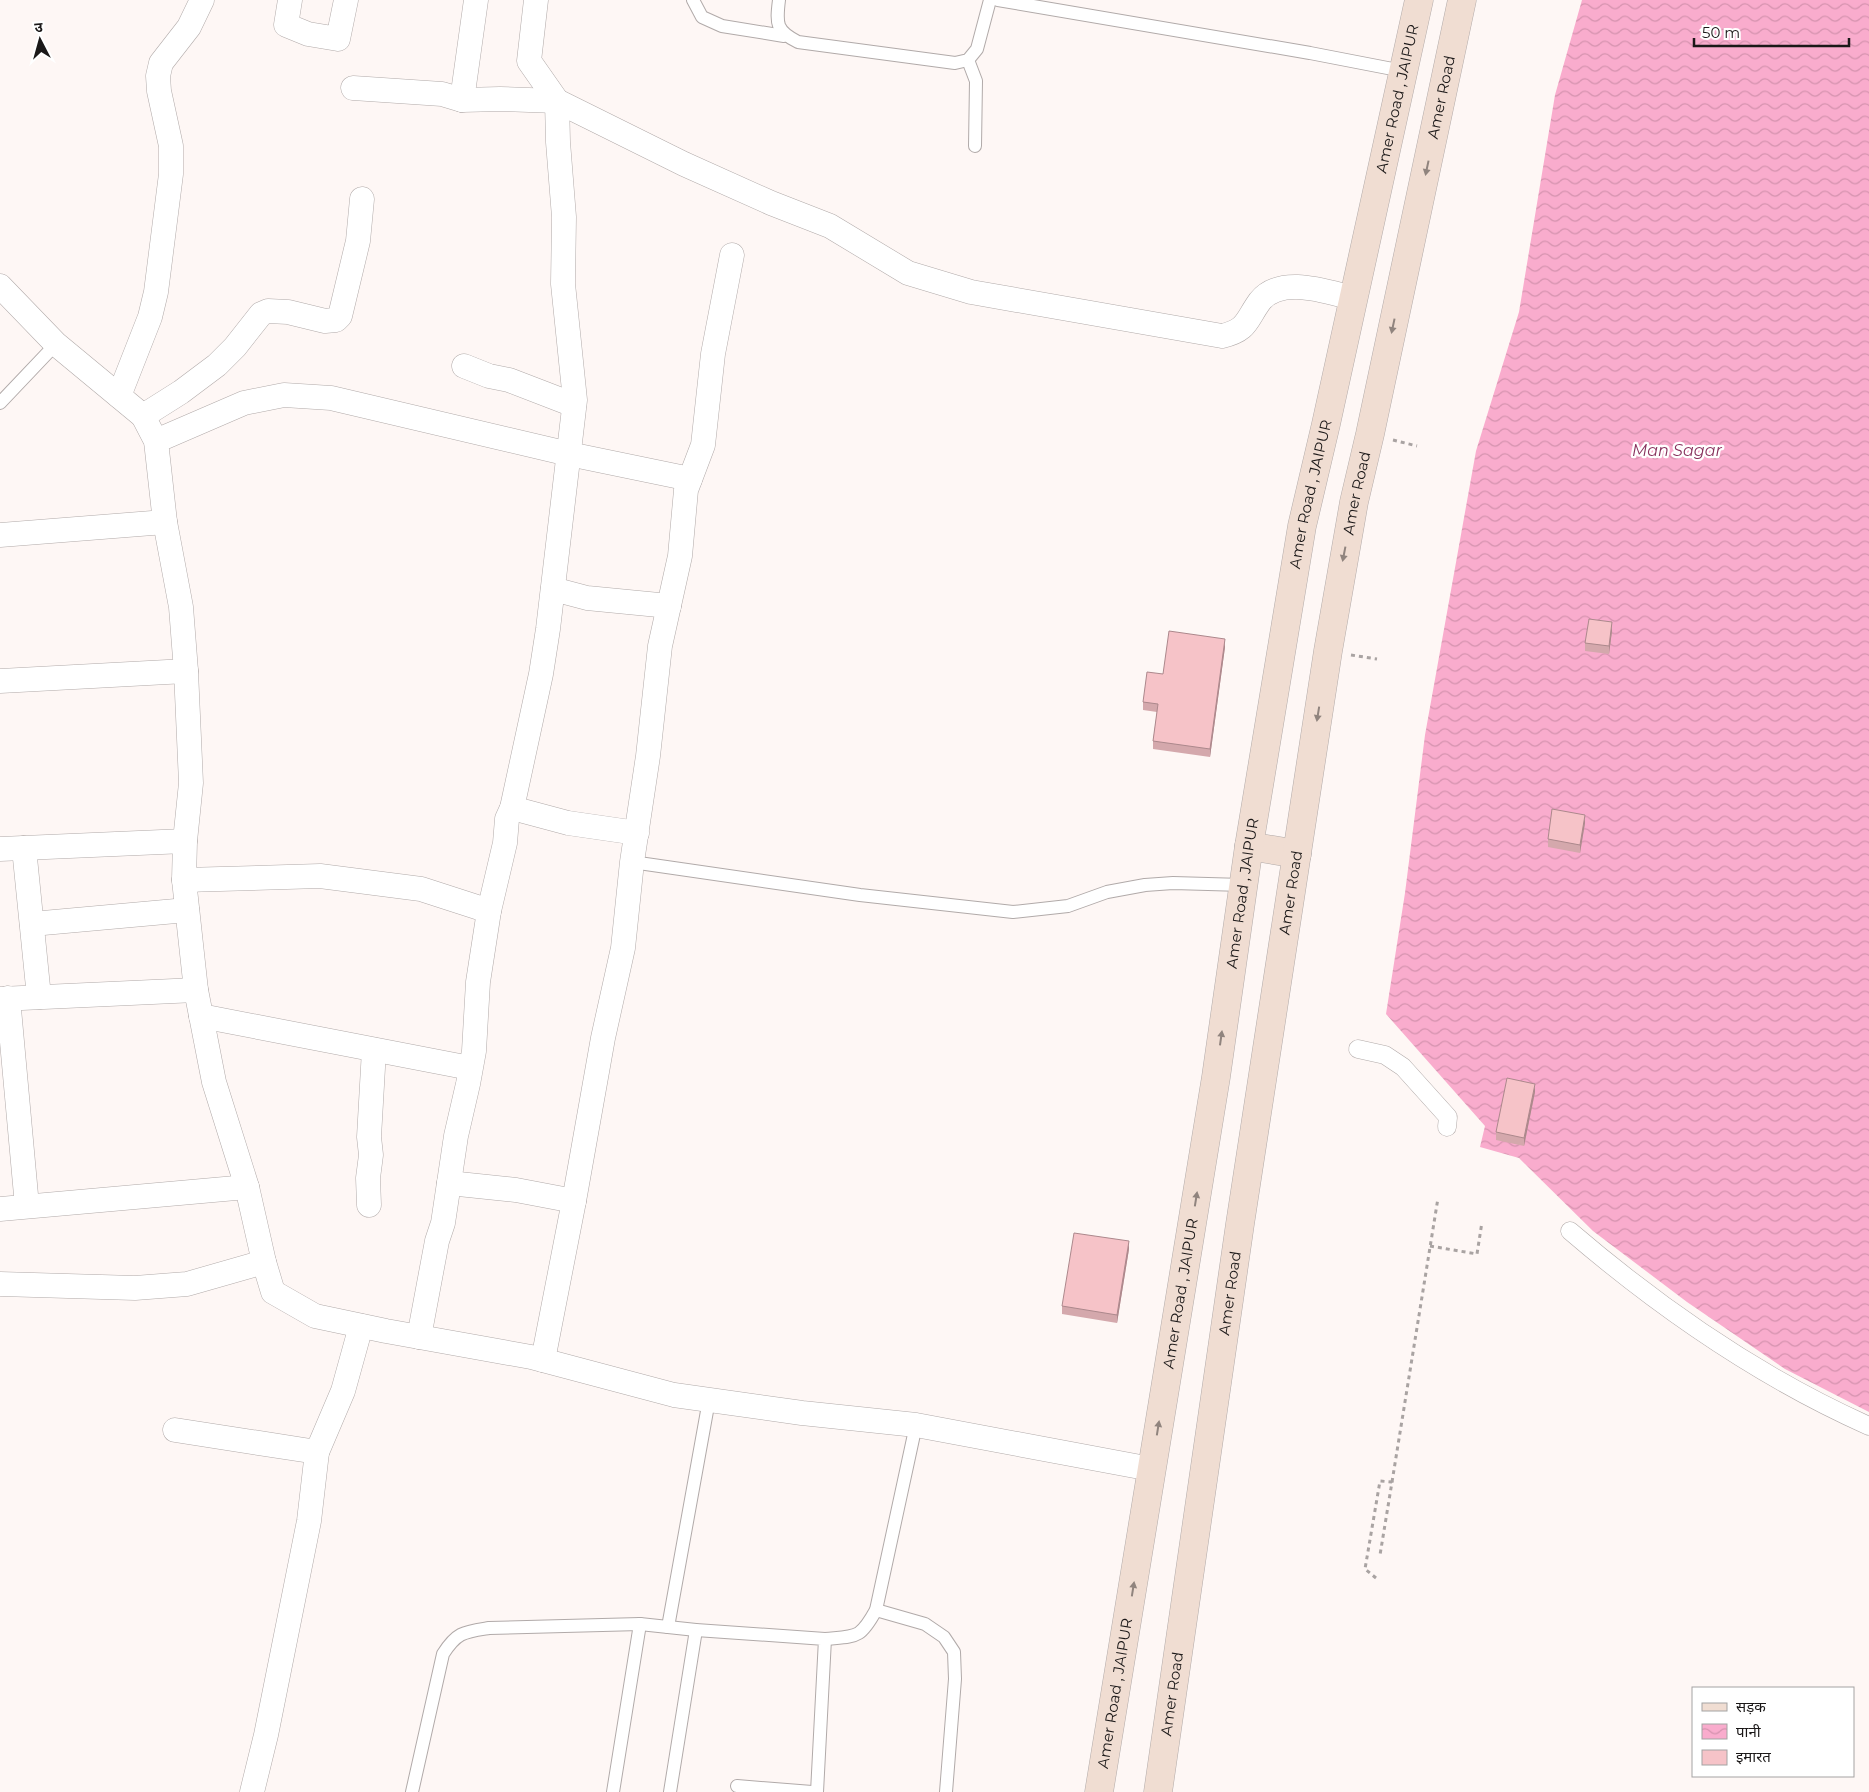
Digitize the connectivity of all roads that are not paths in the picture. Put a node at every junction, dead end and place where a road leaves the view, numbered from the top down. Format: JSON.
{"nodes":[{"id":1,"x":202,"y":0,"type":"edge"},
{"id":2,"x":290,"y":0,"type":"edge"},
{"id":3,"x":346,"y":0,"type":"edge"},
{"id":4,"x":476,"y":0,"type":"edge"},
{"id":5,"x":536,"y":0,"type":"edge"},
{"id":6,"x":693,"y":0,"type":"edge"},
{"id":7,"x":779,"y":0,"type":"edge"},
{"id":8,"x":990,"y":0,"type":"edge"},
{"id":9,"x":998,"y":0,"type":"edge"},
{"id":10,"x":1419,"y":0,"type":"edge"},
{"id":11,"x":1462,"y":0,"type":"edge"},
{"id":12,"x":784,"y":36,"type":"junction"},
{"id":13,"x":968,"y":60,"type":"junction"},
{"id":14,"x":1403,"y":71,"type":"junction"},
{"id":15,"x":353,"y":88,"type":"dead end"},
{"id":16,"x":462,"y":100,"type":"junction"},
{"id":17,"x":557,"y":101,"type":"junction"},
{"id":18,"x":975,"y":146,"type":"dead end"},
{"id":19,"x":362,"y":199,"type":"dead end"},
{"id":20,"x":732,"y":255,"type":"dead end"},
{"id":21,"x":0,"y":286,"type":"edge"},
{"id":22,"x":1353,"y":298,"type":"junction"},
{"id":23,"x":56,"y":344,"type":"junction"},
{"id":24,"x":464,"y":366,"type":"dead end"},
{"id":25,"x":119,"y":396,"type":"junction"},
{"id":26,"x":0,"y":403,"type":"edge"},
{"id":27,"x":574,"y":405,"type":"junction"},
{"id":28,"x":143,"y":416,"type":"junction"},
{"id":29,"x":156,"y":441,"type":"junction"},
{"id":30,"x":569,"y":454,"type":"junction"},
{"id":31,"x":690,"y":479,"type":"junction"},
{"id":32,"x":166,"y":522,"type":"junction"},
{"id":33,"x":0,"y":535,"type":"edge"},
{"id":34,"x":553,"y":589,"type":"junction"},
{"id":35,"x":669,"y":606,"type":"junction"},
{"id":36,"x":186,"y":670,"type":"junction"},
{"id":37,"x":0,"y":681,"type":"edge"},
{"id":38,"x":512,"y":808,"type":"junction"},
{"id":39,"x":637,"y":833,"type":"junction"},
{"id":40,"x":185,"y":841,"type":"junction"},
{"id":41,"x":1249,"y":846,"type":"junction"},
{"id":42,"x":24,"y":848,"type":"junction"},
{"id":43,"x":0,"y":849,"type":"edge"},
{"id":44,"x":1297,"y":854,"type":"junction"},
{"id":45,"x":632,"y":862,"type":"junction"},
{"id":46,"x":184,"y":880,"type":"junction"},
{"id":47,"x":1243,"y":885,"type":"junction"},
{"id":48,"x":187,"y":910,"type":"junction"},
{"id":49,"x":489,"y":911,"type":"junction"},
{"id":50,"x":32,"y":924,"type":"junction"},
{"id":51,"x":196,"y":990,"type":"junction"},
{"id":52,"x":40,"y":997,"type":"junction"},
{"id":53,"x":4,"y":998,"type":"edge"},
{"id":54,"x":201,"y":1016,"type":"junction"},
{"id":55,"x":1358,"y":1049,"type":"dead end"},
{"id":56,"x":374,"y":1050,"type":"junction"},
{"id":57,"x":470,"y":1068,"type":"junction"},
{"id":58,"x":1447,"y":1127,"type":"dead end"},
{"id":59,"x":449,"y":1183,"type":"junction"},
{"id":60,"x":247,"y":1187,"type":"junction"},
{"id":61,"x":574,"y":1201,"type":"junction"},
{"id":62,"x":369,"y":1205,"type":"dead end"},
{"id":63,"x":27,"y":1206,"type":"junction"},
{"id":64,"x":0,"y":1209,"type":"edge"},
{"id":65,"x":1570,"y":1231,"type":"dead end"},
{"id":66,"x":264,"y":1262,"type":"junction"},
{"id":67,"x":0,"y":1284,"type":"edge"},
{"id":68,"x":361,"y":1326,"type":"junction"},
{"id":69,"x":419,"y":1337,"type":"junction"},
{"id":70,"x":542,"y":1360,"type":"junction"},
{"id":71,"x":709,"y":1400,"type":"junction"},
{"id":72,"x":916,"y":1425,"type":"junction"},
{"id":73,"x":1869,"y":1426,"type":"edge"},
{"id":74,"x":174,"y":1430,"type":"dead end"},
{"id":75,"x":317,"y":1452,"type":"junction"},
{"id":76,"x":1151,"y":1469,"type":"junction"},
{"id":77,"x":876,"y":1610,"type":"junction"},
{"id":78,"x":640,"y":1624,"type":"junction"},
{"id":79,"x":668,"y":1627,"type":"junction"},
{"id":80,"x":696,"y":1630,"type":"junction"},
{"id":81,"x":826,"y":1639,"type":"junction"},
{"id":82,"x":737,"y":1786,"type":"dead end"},
{"id":83,"x":252,"y":1792,"type":"edge"},
{"id":84,"x":412,"y":1792,"type":"edge"},
{"id":85,"x":613,"y":1792,"type":"edge"},
{"id":86,"x":670,"y":1792,"type":"edge"},
{"id":87,"x":812,"y":1792,"type":"edge"},
{"id":88,"x":817,"y":1792,"type":"edge"},
{"id":89,"x":946,"y":1792,"type":"edge"},
{"id":90,"x":1099,"y":1792,"type":"edge"},
{"id":91,"x":1158,"y":1792,"type":"edge"}],
"edges":[{"from":1,"to":25,"type":"street"},
{"from":2,"to":3,"type":"street"},
{"from":4,"to":16,"type":"street"},
{"from":5,"to":17,"type":"street"},
{"from":6,"to":12,"type":"lane"},
{"from":7,"to":12,"type":"lane"},
{"from":8,"to":13,"type":"lane"},
{"from":9,"to":14,"type":"lane"},
{"from":10,"to":14,"type":"main road","name":"Amer Road , JAIPUR"},
{"from":11,"to":44,"type":"main road","name":"Amer Road","one_way":true},
{"from":12,"to":13,"type":"lane"},
{"from":13,"to":18,"type":"lane"},
{"from":14,"to":22,"type":"main road","name":"Amer Road , JAIPUR"},
{"from":15,"to":16,"type":"street"},
{"from":16,"to":17,"type":"street"},
{"from":17,"to":22,"type":"street"},
{"from":17,"to":27,"type":"street"},
{"from":19,"to":28,"type":"street"},
{"from":20,"to":31,"type":"street"},
{"from":21,"to":23,"type":"street"},
{"from":22,"to":41,"type":"main road","name":"Amer Road , JAIPUR"},
{"from":23,"to":25,"type":"street"},
{"from":23,"to":26,"type":"lane"},
{"from":24,"to":27,"type":"street"},
{"from":25,"to":28,"type":"street"},
{"from":27,"to":30,"type":"street"},
{"from":28,"to":29,"type":"street"},
{"from":29,"to":30,"type":"street"},
{"from":29,"to":32,"type":"street"},
{"from":30,"to":31,"type":"street"},
{"from":30,"to":34,"type":"street"},
{"from":31,"to":35,"type":"street"},
{"from":32,"to":33,"type":"street"},
{"from":32,"to":36,"type":"street"},
{"from":34,"to":35,"type":"street"},
{"from":34,"to":38,"type":"street"},
{"from":35,"to":39,"type":"street"},
{"from":36,"to":37,"type":"street"},
{"from":36,"to":40,"type":"street"},
{"from":38,"to":39,"type":"street"},
{"from":38,"to":49,"type":"street"},
{"from":39,"to":45,"type":"street"},
{"from":40,"to":42,"type":"street"},
{"from":40,"to":46,"type":"street"},
{"from":41,"to":44,"type":"main road"},
{"from":41,"to":47,"type":"main road","name":"Amer Road , JAIPUR"},
{"from":42,"to":43,"type":"street"},
{"from":42,"to":50,"type":"street"},
{"from":44,"to":91,"type":"main road","name":"Amer Road"},
{"from":45,"to":47,"type":"lane"},
{"from":45,"to":61,"type":"street"},
{"from":46,"to":48,"type":"street"},
{"from":46,"to":49,"type":"street"},
{"from":76,"to":47,"type":"main road","name":"Amer Road , JAIPUR","one_way":true},
{"from":48,"to":50,"type":"street"},
{"from":48,"to":51,"type":"street"},
{"from":49,"to":57,"type":"street"},
{"from":50,"to":52,"type":"street"},
{"from":51,"to":52,"type":"street"},
{"from":51,"to":54,"type":"street"},
{"from":52,"to":53,"type":"street"},
{"from":53,"to":63,"type":"street"},
{"from":54,"to":56,"type":"street"},
{"from":54,"to":60,"type":"street"},
{"from":55,"to":58,"type":"street"},
{"from":56,"to":57,"type":"street"},
{"from":56,"to":62,"type":"street"},
{"from":57,"to":59,"type":"street"},
{"from":59,"to":61,"type":"street"},
{"from":59,"to":69,"type":"street"},
{"from":60,"to":63,"type":"street"},
{"from":60,"to":66,"type":"street"},
{"from":61,"to":70,"type":"street"},
{"from":63,"to":64,"type":"street"},
{"from":65,"to":73,"type":"street"},
{"from":66,"to":67,"type":"street"},
{"from":66,"to":68,"type":"street"},
{"from":68,"to":69,"type":"street"},
{"from":68,"to":75,"type":"street"},
{"from":69,"to":70,"type":"street"},
{"from":70,"to":71,"type":"street"},
{"from":71,"to":72,"type":"street"},
{"from":71,"to":79,"type":"lane"},
{"from":72,"to":76,"type":"street"},
{"from":72,"to":77,"type":"lane"},
{"from":74,"to":75,"type":"street"},
{"from":75,"to":83,"type":"street"},
{"from":90,"to":76,"type":"main road","name":"Amer Road , JAIPUR","one_way":true},
{"from":77,"to":81,"type":"lane"},
{"from":77,"to":89,"type":"lane"},
{"from":78,"to":79,"type":"lane"},
{"from":78,"to":84,"type":"lane"},
{"from":78,"to":85,"type":"lane"},
{"from":79,"to":80,"type":"lane"},
{"from":80,"to":81,"type":"lane"},
{"from":80,"to":86,"type":"lane"},
{"from":81,"to":88,"type":"lane"},
{"from":82,"to":87,"type":"lane"}]}
